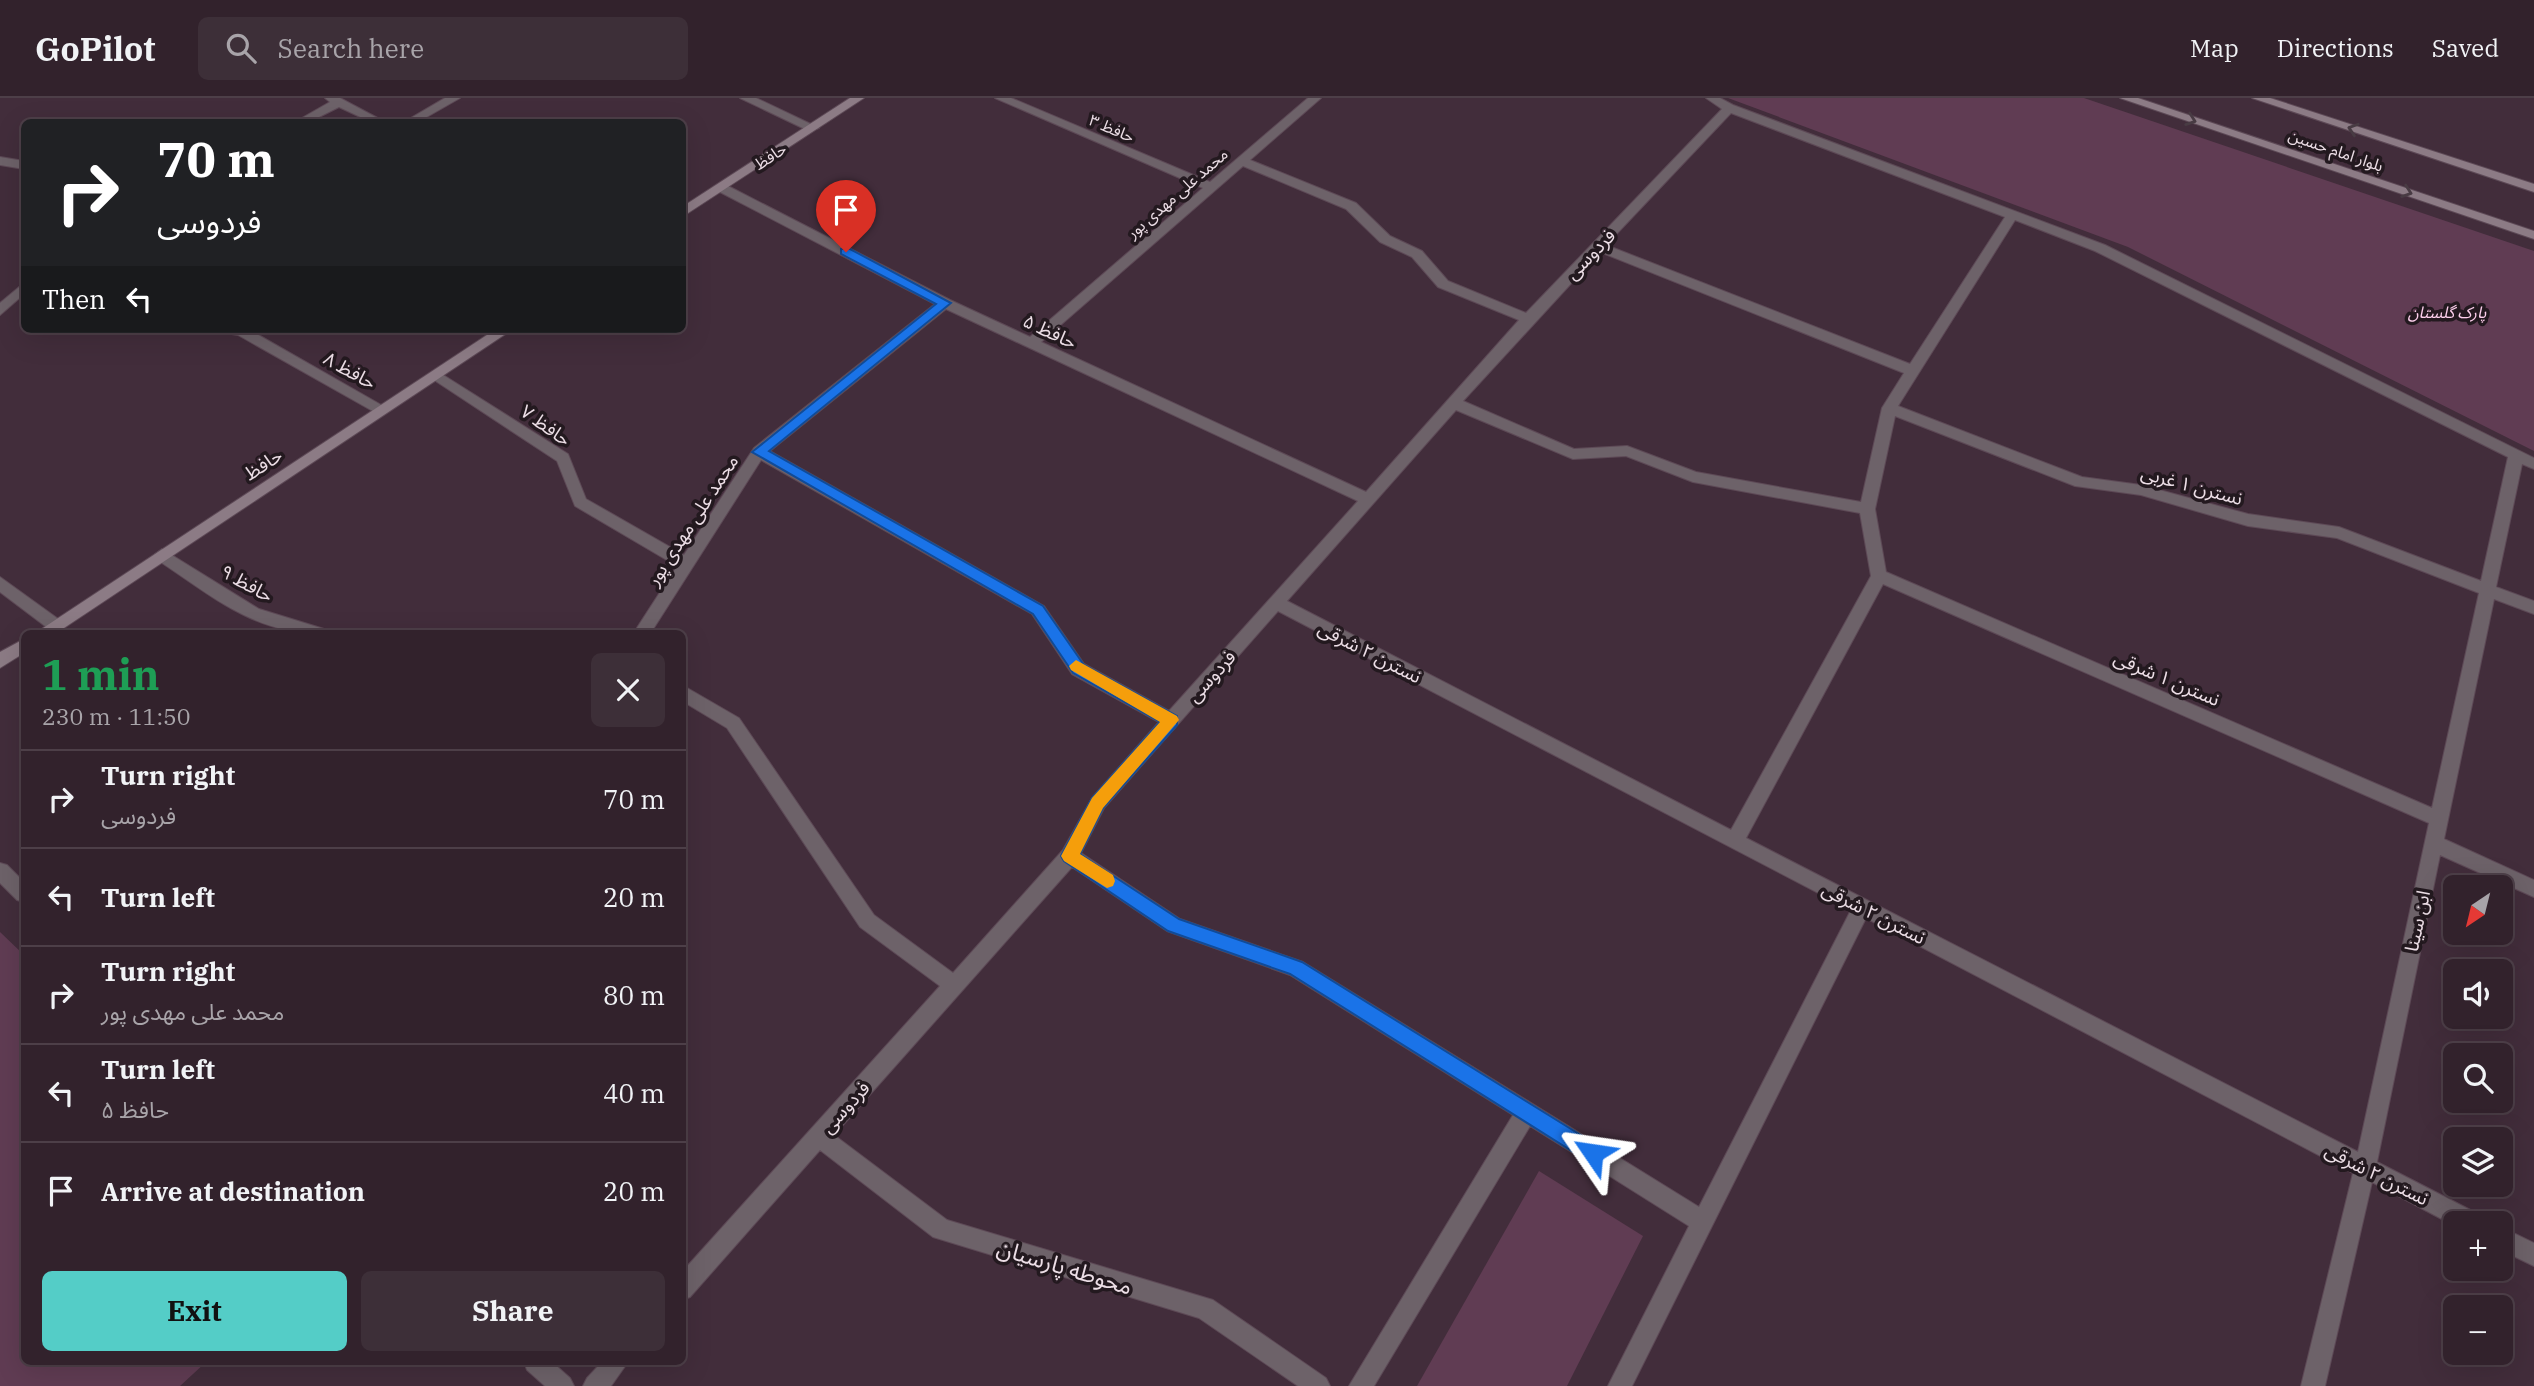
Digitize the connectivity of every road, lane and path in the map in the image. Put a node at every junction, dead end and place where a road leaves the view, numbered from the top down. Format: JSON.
{"nodes":[{"id":1,"x":454,"y":98,"type":"edge"},
{"id":2,"x":747,"y":98,"type":"edge"},
{"id":3,"x":858,"y":98,"type":"edge"},
{"id":4,"x":1001,"y":98,"type":"edge"},
{"id":5,"x":1315,"y":98,"type":"edge"},
{"id":6,"x":1712,"y":98,"type":"edge"},
{"id":7,"x":2126,"y":98,"type":"edge"},
{"id":8,"x":2258,"y":98,"type":"edge"},
{"id":9,"x":335,"y":100,"type":"edge"},
{"id":10,"x":1729,"y":108,"type":"junction"},
{"id":11,"x":306,"y":119,"type":"edge"},
{"id":12,"x":373,"y":119,"type":"edge"},
{"id":13,"x":416,"y":119,"type":"edge"},
{"id":14,"x":813,"y":128,"type":"junction"},
{"id":15,"x":0,"y":161,"type":"edge"},
{"id":16,"x":1241,"y":161,"type":"junction"},
{"id":17,"x":21,"y":164,"type":"edge"},
{"id":18,"x":1212,"y":187,"type":"junction"},
{"id":19,"x":722,"y":188,"type":"junction"},
{"id":20,"x":2534,"y":188,"type":"edge"},
{"id":21,"x":686,"y":211,"type":"edge"},
{"id":22,"x":2011,"y":215,"type":"junction"},
{"id":23,"x":2534,"y":235,"type":"edge"},
{"id":24,"x":1597,"y":246,"type":"junction"},
{"id":25,"x":21,"y":291,"type":"edge"},
{"id":26,"x":945,"y":303,"type":"junction"},
{"id":27,"x":0,"y":311,"type":"edge"},
{"id":28,"x":1528,"y":319,"type":"junction"},
{"id":29,"x":245,"y":333,"type":"edge"},
{"id":30,"x":500,"y":333,"type":"edge"},
{"id":31,"x":1031,"y":343,"type":"junction"},
{"id":32,"x":1913,"y":371,"type":"junction"},
{"id":33,"x":435,"y":376,"type":"junction"},
{"id":34,"x":1454,"y":403,"type":"junction"},
{"id":35,"x":1889,"y":408,"type":"junction"},
{"id":36,"x":383,"y":410,"type":"junction"},
{"id":37,"x":759,"y":452,"type":"junction"},
{"id":38,"x":2516,"y":454,"type":"junction"},
{"id":39,"x":2534,"y":464,"type":"edge"},
{"id":40,"x":1368,"y":499,"type":"junction"},
{"id":41,"x":1867,"y":509,"type":"junction"},
{"id":42,"x":162,"y":555,"type":"junction"},
{"id":43,"x":686,"y":564,"type":"junction"},
{"id":44,"x":1879,"y":576,"type":"junction"},
{"id":45,"x":0,"y":583,"type":"edge"},
{"id":46,"x":2488,"y":590,"type":"junction"},
{"id":47,"x":1276,"y":603,"type":"junction"},
{"id":48,"x":2534,"y":608,"type":"edge"},
{"id":49,"x":48,"y":629,"type":"edge"},
{"id":50,"x":305,"y":630,"type":"edge"},
{"id":51,"x":644,"y":630,"type":"edge"},
{"id":52,"x":21,"y":647,"type":"edge"},
{"id":53,"x":0,"y":661,"type":"edge"},
{"id":54,"x":686,"y":694,"type":"edge"},
{"id":55,"x":1171,"y":720,"type":"junction"},
{"id":56,"x":2438,"y":819,"type":"junction"},
{"id":57,"x":1735,"y":841,"type":"junction"},
{"id":58,"x":2433,"y":843,"type":"junction"},
{"id":59,"x":1070,"y":856,"type":"junction"},
{"id":60,"x":0,"y":871,"type":"edge"},
{"id":61,"x":2534,"y":889,"type":"edge"},
{"id":62,"x":21,"y":891,"type":"edge"},
{"id":63,"x":1862,"y":907,"type":"junction"},
{"id":64,"x":954,"y":985,"type":"junction"},
{"id":65,"x":1527,"y":1112,"type":"junction"},
{"id":66,"x":819,"y":1136,"type":"junction"},
{"id":67,"x":2365,"y":1167,"type":"junction"},
{"id":68,"x":2449,"y":1211,"type":"edge"},
{"id":69,"x":1703,"y":1222,"type":"junction"},
{"id":70,"x":2513,"y":1244,"type":"edge"},
{"id":71,"x":2534,"y":1255,"type":"edge"},
{"id":72,"x":686,"y":1285,"type":"edge"},
{"id":73,"x":538,"y":1365,"type":"edge"},
{"id":74,"x":614,"y":1365,"type":"edge"},
{"id":75,"x":562,"y":1386,"type":"edge"},
{"id":76,"x":595,"y":1386,"type":"edge"},
{"id":77,"x":1318,"y":1386,"type":"edge"},
{"id":78,"x":1361,"y":1386,"type":"edge"},
{"id":79,"x":1620,"y":1386,"type":"edge"},
{"id":80,"x":2313,"y":1386,"type":"edge"}],
"edges":[{"from":1,"to":13,"type":"street"},
{"from":2,"to":14,"type":"street"},
{"from":3,"to":14,"type":"street","name":"حافظ"},
{"from":4,"to":18,"type":"street","name":"حافظ ۳"},
{"from":5,"to":16,"type":"street","name":"محمد علی مهدی پور"},
{"from":6,"to":10,"type":"street"},
{"from":7,"to":23,"type":"street","name":"بلوار امام حسین","one_way":true},
{"from":20,"to":8,"type":"street","name":"بلوار امام حسین","one_way":true},
{"from":9,"to":11,"type":"street"},
{"from":9,"to":12,"type":"street"},
{"from":10,"to":22,"type":"street"},
{"from":10,"to":24,"type":"street","name":"فردوسی"},
{"from":14,"to":19,"type":"street","name":"حافظ"},
{"from":15,"to":17,"type":"street"},
{"from":16,"to":18,"type":"street","name":"محمد علی مهدی پور"},
{"from":16,"to":28,"type":"street"},
{"from":18,"to":31,"type":"street","name":"محمد علی مهدی پور"},
{"from":19,"to":21,"type":"street","name":"حافظ"},
{"from":19,"to":26,"type":"street","name":"حافظ ۵"},
{"from":22,"to":32,"type":"street"},
{"from":22,"to":38,"type":"street"},
{"from":24,"to":28,"type":"street","name":"فردوسی"},
{"from":24,"to":32,"type":"street"},
{"from":25,"to":27,"type":"street"},
{"from":26,"to":31,"type":"street","name":"حافظ ۵"},
{"from":26,"to":37,"type":"street","name":"محمد علی مهدی پور"},
{"from":28,"to":34,"type":"street","name":"فردوسی"},
{"from":29,"to":36,"type":"street","name":"حافظ ۸"},
{"from":30,"to":33,"type":"street","name":"حافظ"},
{"from":31,"to":40,"type":"street","name":"حافظ ۵"},
{"from":32,"to":35,"type":"street"},
{"from":33,"to":36,"type":"street","name":"حافظ"},
{"from":33,"to":43,"type":"street","name":"حافظ ۷"},
{"from":34,"to":40,"type":"street","name":"فردوسی"},
{"from":34,"to":41,"type":"street"},
{"from":35,"to":41,"type":"street"},
{"from":35,"to":46,"type":"street","name":"نسترن ۱ غربی"},
{"from":36,"to":42,"type":"street","name":"حافظ"},
{"from":37,"to":43,"type":"street","name":"محمد علی مهدی پور"},
{"from":37,"to":55,"type":"street"},
{"from":38,"to":39,"type":"street"},
{"from":38,"to":46,"type":"street","name":"ابن سینا"},
{"from":40,"to":47,"type":"street","name":"فردوسی"},
{"from":41,"to":44,"type":"street"},
{"from":42,"to":49,"type":"street","name":"حافظ"},
{"from":42,"to":50,"type":"street","name":"حافظ ۹"},
{"from":43,"to":51,"type":"street","name":"محمد علی مهدی پور"},
{"from":44,"to":56,"type":"street","name":"نسترن ۱ شرقی"},
{"from":44,"to":57,"type":"street"},
{"from":45,"to":49,"type":"street"},
{"from":46,"to":48,"type":"street"},
{"from":46,"to":56,"type":"street","name":"ابن سینا"},
{"from":47,"to":55,"type":"street","name":"فردوسی"},
{"from":47,"to":57,"type":"street","name":"نسترن ۲ شرقی"},
{"from":52,"to":53,"type":"street"},
{"from":54,"to":64,"type":"street"},
{"from":55,"to":59,"type":"street","name":"فردوسی"},
{"from":56,"to":58,"type":"street","name":"ابن سینا"},
{"from":57,"to":63,"type":"street","name":"نسترن ۲ شرقی"},
{"from":58,"to":61,"type":"street"},
{"from":58,"to":67,"type":"street","name":"ابن سینا"},
{"from":59,"to":64,"type":"street","name":"فردوسی"},
{"from":59,"to":65,"type":"street"},
{"from":60,"to":62,"type":"street"},
{"from":63,"to":67,"type":"street","name":"نسترن ۲ شرقی"},
{"from":63,"to":69,"type":"street"},
{"from":64,"to":66,"type":"street","name":"فردوسی"},
{"from":65,"to":69,"type":"street"},
{"from":65,"to":78,"type":"street"},
{"from":66,"to":72,"type":"street","name":"فردوسی"},
{"from":66,"to":77,"type":"street","name":"محوطه پارسیان"},
{"from":67,"to":68,"type":"street","name":"نسترن ۲ شرقی"},
{"from":67,"to":80,"type":"street","name":"ابن سینا"},
{"from":69,"to":79,"type":"street"},
{"from":70,"to":71,"type":"street"},
{"from":73,"to":75,"type":"street"},
{"from":74,"to":76,"type":"street"}]}
